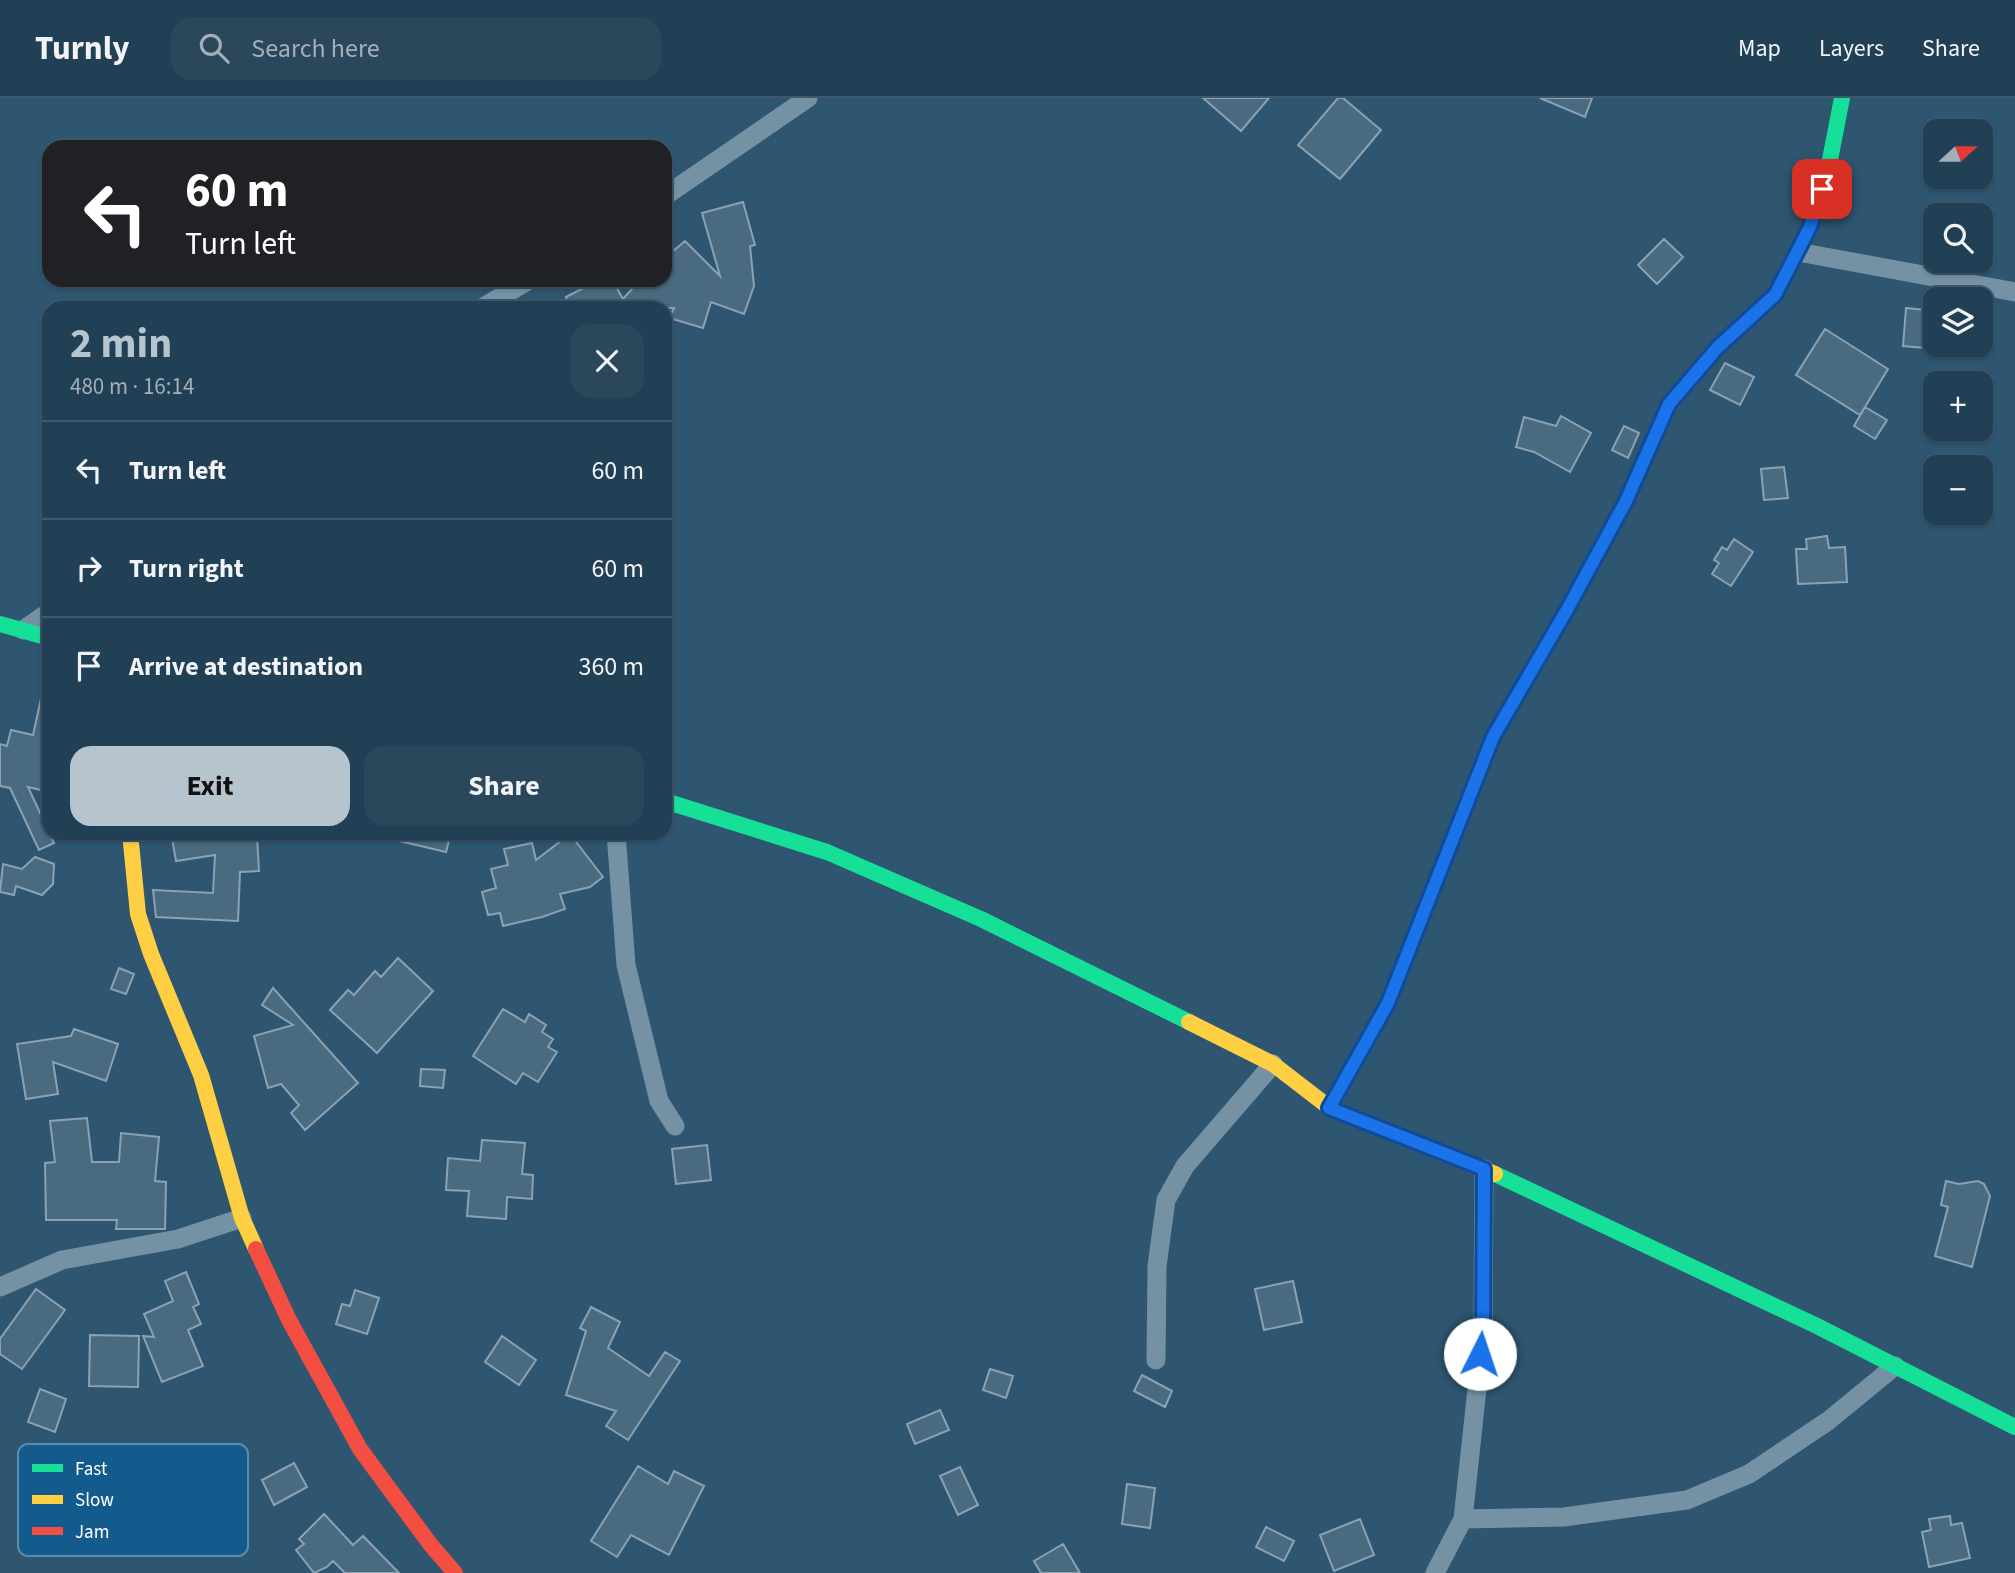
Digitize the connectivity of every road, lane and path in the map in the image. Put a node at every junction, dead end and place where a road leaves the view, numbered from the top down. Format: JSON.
{"nodes":[{"id":1,"x":808,"y":98,"type":"edge"},
{"id":2,"x":1842,"y":98,"type":"edge"},
{"id":3,"x":672,"y":191,"type":"edge"},
{"id":4,"x":1798,"y":252,"type":"junction"},
{"id":5,"x":517,"y":287,"type":"edge"},
{"id":6,"x":2015,"y":292,"type":"edge"},
{"id":7,"x":494,"y":301,"type":"edge"},
{"id":8,"x":42,"y":617,"type":"edge"},
{"id":9,"x":0,"y":624,"type":"edge"},
{"id":10,"x":23,"y":630,"type":"junction"},
{"id":11,"x":42,"y":636,"type":"edge"},
{"id":12,"x":672,"y":803,"type":"edge"},
{"id":13,"x":131,"y":840,"type":"edge"},
{"id":14,"x":617,"y":840,"type":"edge"},
{"id":15,"x":1273,"y":1064,"type":"junction"},
{"id":16,"x":1329,"y":1108,"type":"junction"},
{"id":17,"x":675,"y":1126,"type":"dead end"},
{"id":18,"x":1484,"y":1169,"type":"junction"},
{"id":19,"x":242,"y":1218,"type":"junction"},
{"id":20,"x":0,"y":1287,"type":"edge"},
{"id":21,"x":1156,"y":1360,"type":"dead end"},
{"id":22,"x":1895,"y":1366,"type":"junction"},
{"id":23,"x":2015,"y":1427,"type":"edge"},
{"id":24,"x":1463,"y":1519,"type":"junction"},
{"id":25,"x":456,"y":1573,"type":"edge"},
{"id":26,"x":1435,"y":1573,"type":"edge"}],
"edges":[{"from":1,"to":3,"type":"street"},
{"from":2,"to":4,"type":"street"},
{"from":4,"to":6,"type":"street"},
{"from":4,"to":16,"type":"street"},
{"from":5,"to":7,"type":"street"},
{"from":8,"to":10,"type":"street"},
{"from":9,"to":10,"type":"street"},
{"from":10,"to":11,"type":"street"},
{"from":12,"to":15,"type":"street"},
{"from":13,"to":19,"type":"street"},
{"from":14,"to":17,"type":"street"},
{"from":15,"to":16,"type":"street"},
{"from":15,"to":21,"type":"street"},
{"from":16,"to":18,"type":"street"},
{"from":18,"to":22,"type":"street"},
{"from":18,"to":24,"type":"street"},
{"from":19,"to":20,"type":"street"},
{"from":19,"to":25,"type":"street"},
{"from":22,"to":23,"type":"street"},
{"from":22,"to":24,"type":"street"},
{"from":24,"to":26,"type":"street"}]}
